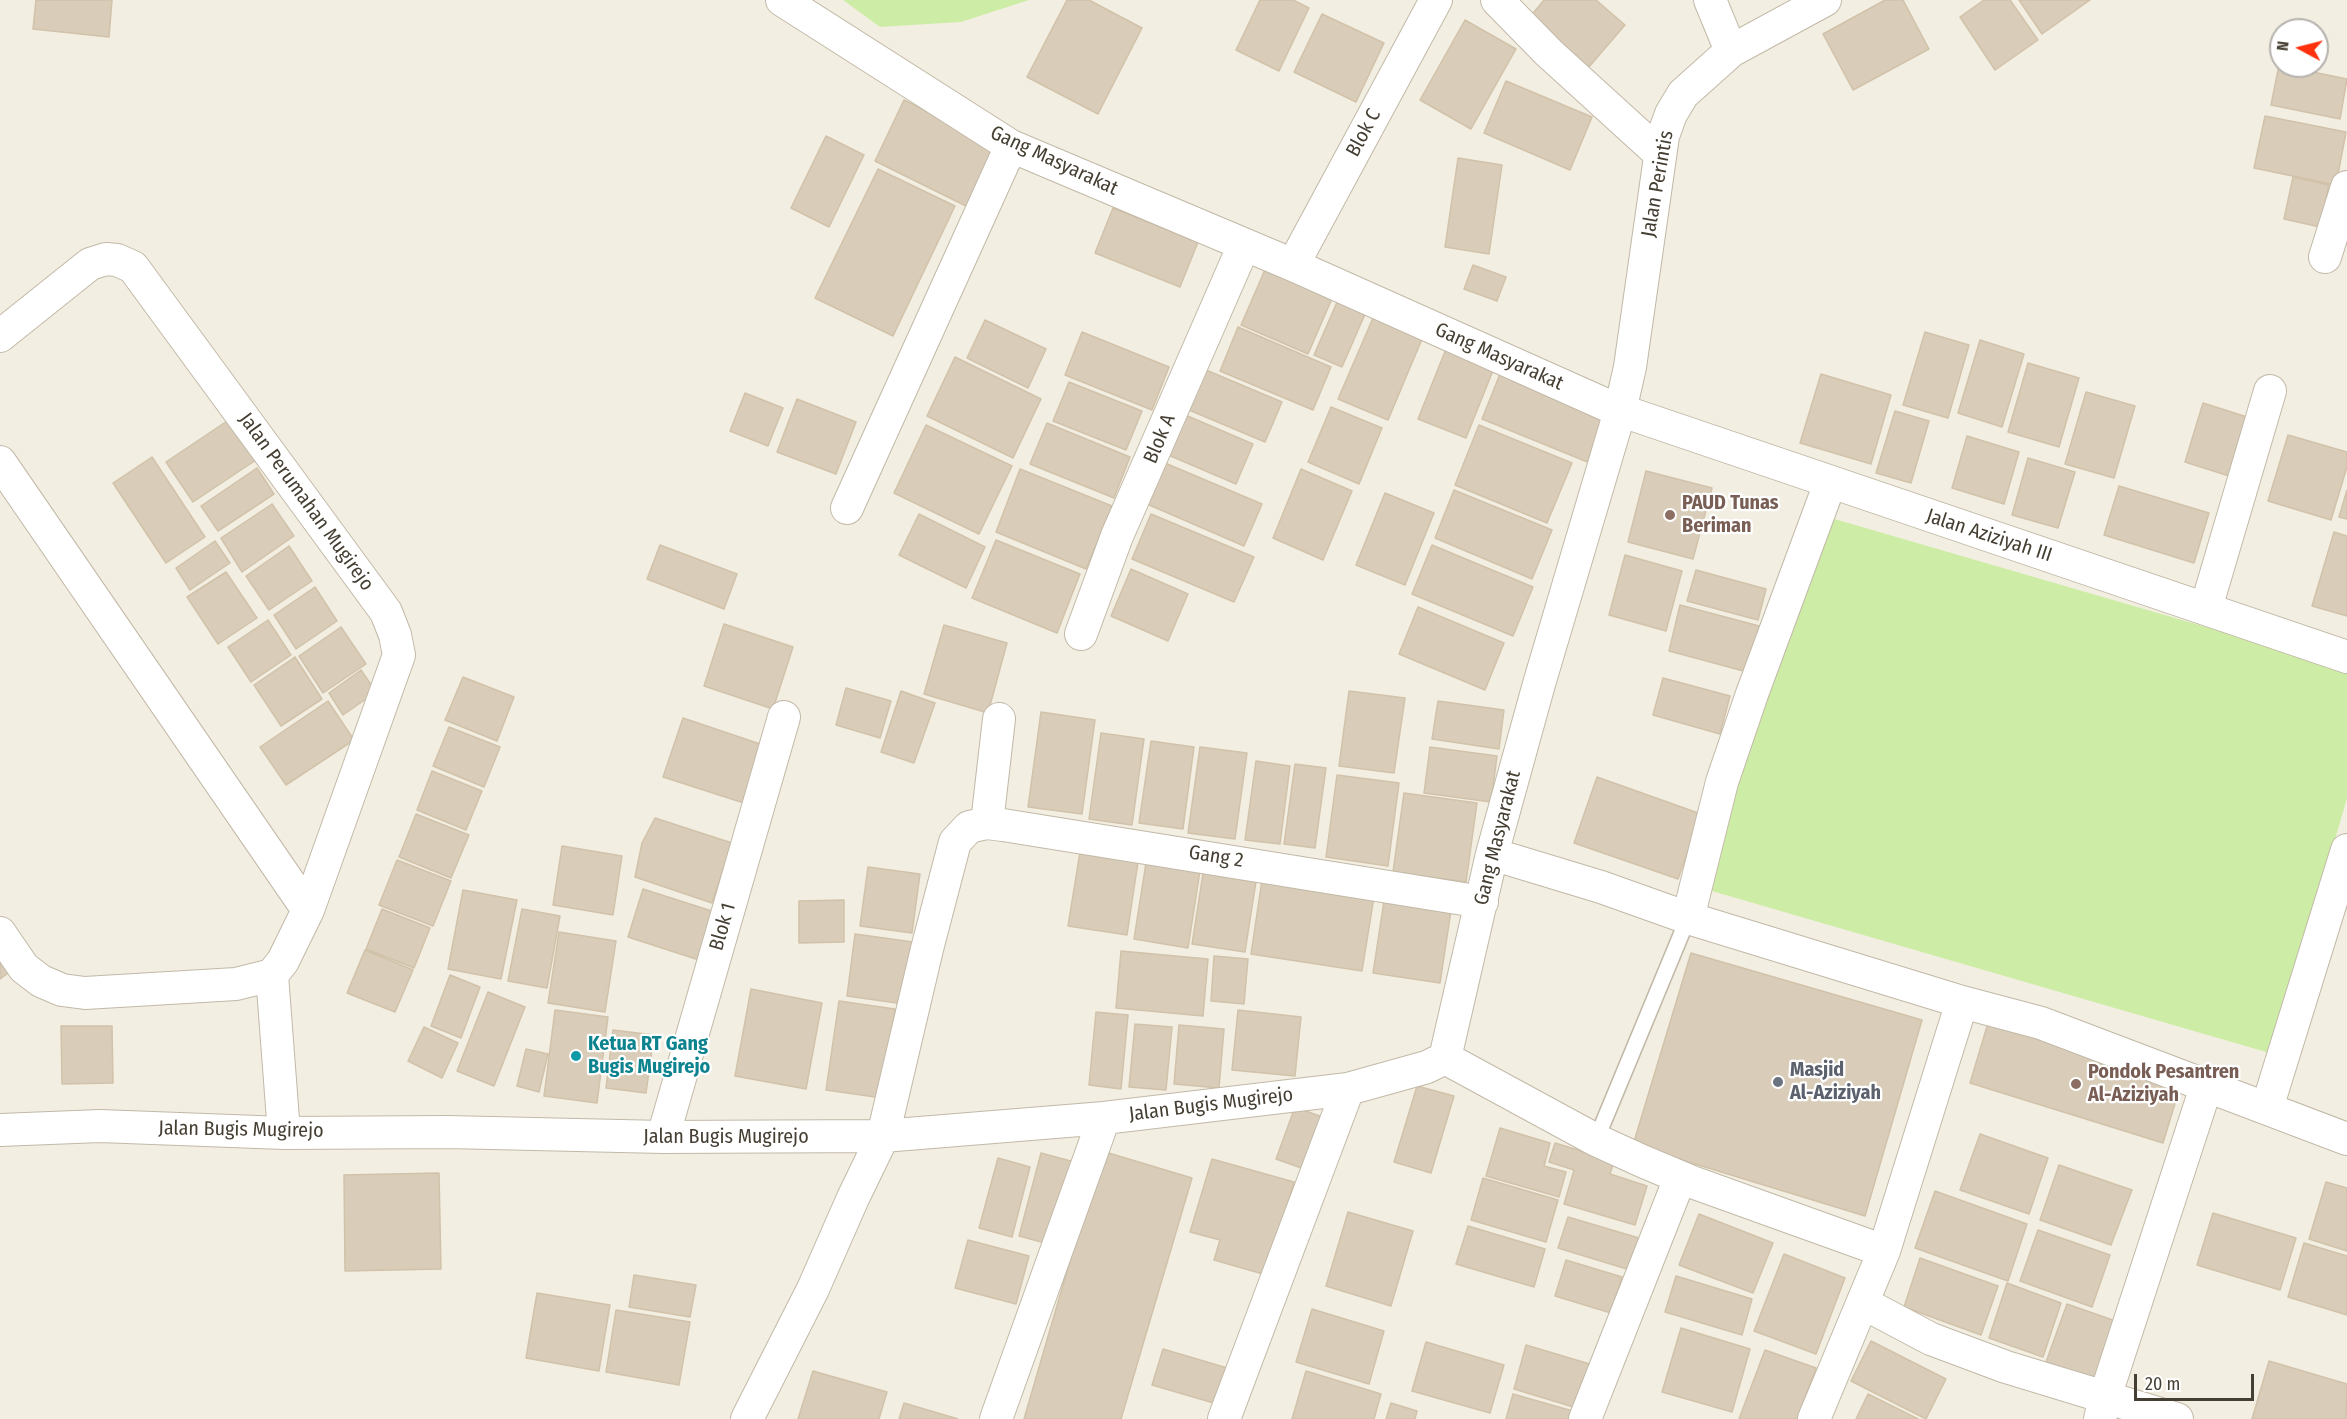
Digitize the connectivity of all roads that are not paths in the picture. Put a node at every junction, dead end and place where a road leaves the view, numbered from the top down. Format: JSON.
{"nodes":[{"id":1,"x":782,"y":0,"type":"edge"},
{"id":2,"x":1436,"y":0,"type":"edge"},
{"id":3,"x":1497,"y":0,"type":"edge"},
{"id":4,"x":1710,"y":0,"type":"edge"},
{"id":5,"x":1825,"y":0,"type":"edge"},
{"id":6,"x":1731,"y":51,"type":"junction"},
{"id":7,"x":1011,"y":146,"type":"junction"},
{"id":8,"x":1660,"y":154,"type":"junction"},
{"id":9,"x":2347,"y":187,"type":"edge"},
{"id":10,"x":1244,"y":245,"type":"junction"},
{"id":11,"x":2325,"y":257,"type":"dead end"},
{"id":12,"x":1293,"y":265,"type":"junction"},
{"id":13,"x":0,"y":336,"type":"edge"},
{"id":14,"x":2270,"y":391,"type":"dead end"},
{"id":15,"x":1625,"y":413,"type":"junction"},
{"id":16,"x":0,"y":462,"type":"edge"},
{"id":17,"x":1830,"y":483,"type":"junction"},
{"id":18,"x":847,"y":508,"type":"dead end"},
{"id":19,"x":2206,"y":608,"type":"junction"},
{"id":20,"x":1081,"y":634,"type":"dead end"},
{"id":21,"x":2347,"y":657,"type":"edge"},
{"id":22,"x":784,"y":717,"type":"dead end"},
{"id":23,"x":999,"y":719,"type":"dead end"},
{"id":24,"x":987,"y":823,"type":"junction"},
{"id":25,"x":1492,"y":854,"type":"junction"},
{"id":26,"x":2346,"y":855,"type":"edge"},
{"id":27,"x":1482,"y":902,"type":"junction"},
{"id":28,"x":309,"y":910,"type":"junction"},
{"id":29,"x":1688,"y":918,"type":"junction"},
{"id":30,"x":0,"y":933,"type":"edge"},
{"id":31,"x":272,"y":975,"type":"junction"},
{"id":32,"x":1962,"y":1002,"type":"junction"},
{"id":33,"x":1445,"y":1058,"type":"junction"},
{"id":34,"x":2207,"y":1084,"type":"junction"},
{"id":35,"x":1348,"y":1089,"type":"junction"},
{"id":36,"x":2266,"y":1108,"type":"junction"},
{"id":37,"x":1104,"y":1118,"type":"junction"},
{"id":38,"x":0,"y":1130,"type":"edge"},
{"id":39,"x":284,"y":1132,"type":"junction"},
{"id":40,"x":663,"y":1137,"type":"junction"},
{"id":41,"x":883,"y":1137,"type":"junction"},
{"id":42,"x":2347,"y":1138,"type":"edge"},
{"id":43,"x":1596,"y":1140,"type":"junction"},
{"id":44,"x":1680,"y":1178,"type":"junction"},
{"id":45,"x":1884,"y":1251,"type":"junction"},
{"id":46,"x":1863,"y":1304,"type":"junction"},
{"id":47,"x":2103,"y":1408,"type":"edge"},
{"id":48,"x":747,"y":1419,"type":"edge"},
{"id":49,"x":996,"y":1419,"type":"edge"},
{"id":50,"x":1224,"y":1419,"type":"edge"},
{"id":51,"x":1586,"y":1419,"type":"edge"},
{"id":52,"x":1814,"y":1419,"type":"edge"},
{"id":53,"x":2177,"y":1419,"type":"edge"}],
"edges":[{"from":1,"to":7,"type":"street","name":"Gang Masyarakat"},
{"from":2,"to":12,"type":"street","name":"Blok C"},
{"from":3,"to":8,"type":"street"},
{"from":4,"to":6,"type":"street"},
{"from":5,"to":6,"type":"street","name":"Jalan Perintis"},
{"from":6,"to":8,"type":"street","name":"Jalan Perintis"},
{"from":7,"to":10,"type":"street","name":"Gang Masyarakat"},
{"from":7,"to":18,"type":"street"},
{"from":8,"to":15,"type":"street","name":"Jalan Perintis"},
{"from":9,"to":11,"type":"street"},
{"from":10,"to":12,"type":"street","name":"Gang Masyarakat"},
{"from":10,"to":20,"type":"street","name":"Blok A"},
{"from":12,"to":15,"type":"street","name":"Gang Masyarakat"},
{"from":13,"to":28,"type":"street","name":"Jalan Perumahan Mugirejo"},
{"from":14,"to":19,"type":"street"},
{"from":15,"to":17,"type":"street","name":"Jalan Aziziyah III"},
{"from":15,"to":25,"type":"street","name":"Gang Masyarakat"},
{"from":16,"to":28,"type":"street"},
{"from":17,"to":19,"type":"street","name":"Jalan Aziziyah III"},
{"from":17,"to":29,"type":"street"},
{"from":19,"to":21,"type":"street","name":"Jalan Aziziyah III"},
{"from":22,"to":40,"type":"street","name":"Blok 1"},
{"from":23,"to":24,"type":"street"},
{"from":24,"to":27,"type":"street","name":"Gang 2"},
{"from":24,"to":41,"type":"street"},
{"from":25,"to":27,"type":"street","name":"Gang Masyarakat"},
{"from":25,"to":29,"type":"street"},
{"from":26,"to":36,"type":"street"},
{"from":27,"to":33,"type":"street","name":"Gang Masyarakat"},
{"from":28,"to":31,"type":"street","name":"Jalan Perumahan Mugirejo"},
{"from":29,"to":32,"type":"street"},
{"from":29,"to":43,"type":"lane"},
{"from":30,"to":31,"type":"street"},
{"from":31,"to":39,"type":"street"},
{"from":32,"to":34,"type":"street"},
{"from":32,"to":45,"type":"street"},
{"from":33,"to":35,"type":"street","name":"Jalan Bugis Mugirejo"},
{"from":33,"to":43,"type":"street"},
{"from":34,"to":36,"type":"street"},
{"from":34,"to":47,"type":"street"},
{"from":35,"to":37,"type":"street","name":"Jalan Bugis Mugirejo"},
{"from":35,"to":50,"type":"street"},
{"from":36,"to":42,"type":"street"},
{"from":37,"to":41,"type":"street","name":"Jalan Bugis Mugirejo"},
{"from":37,"to":49,"type":"street"},
{"from":38,"to":39,"type":"street","name":"Jalan Bugis Mugirejo"},
{"from":39,"to":40,"type":"street","name":"Jalan Bugis Mugirejo"},
{"from":40,"to":41,"type":"street","name":"Jalan Bugis Mugirejo"},
{"from":41,"to":48,"type":"street"},
{"from":43,"to":44,"type":"street"},
{"from":44,"to":45,"type":"street"},
{"from":44,"to":51,"type":"street"},
{"from":45,"to":46,"type":"street"},
{"from":46,"to":47,"type":"street"},
{"from":46,"to":52,"type":"street"},
{"from":47,"to":53,"type":"street"}]}
